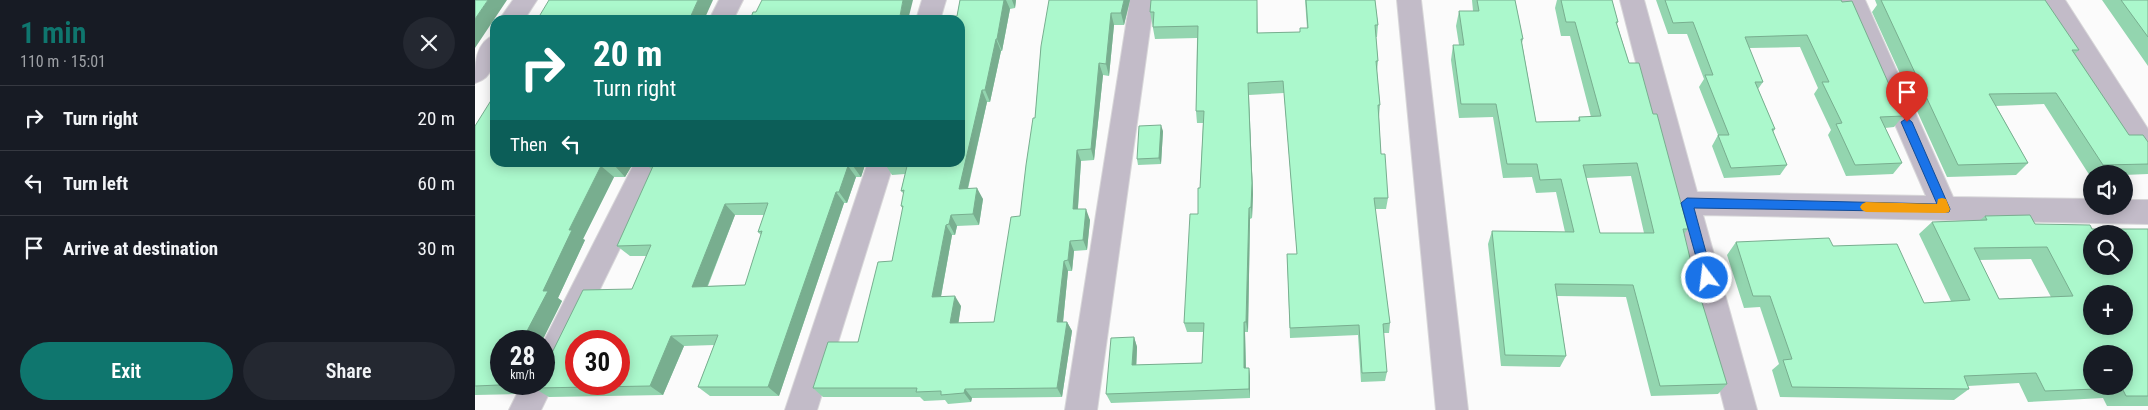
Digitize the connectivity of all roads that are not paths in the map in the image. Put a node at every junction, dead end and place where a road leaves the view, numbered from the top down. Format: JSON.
{"nodes":[{"id":1,"x":525,"y":0,"type":"edge"},
{"id":2,"x":731,"y":0,"type":"edge"},
{"id":3,"x":934,"y":0,"type":"edge"},
{"id":4,"x":1142,"y":0,"type":"edge"},
{"id":5,"x":1409,"y":0,"type":"edge"},
{"id":6,"x":1632,"y":0,"type":"edge"},
{"id":7,"x":1853,"y":0,"type":"edge"},
{"id":8,"x":2053,"y":0,"type":"edge"},
{"id":9,"x":514,"y":15,"type":"edge"},
{"id":10,"x":724,"y":15,"type":"edge"},
{"id":11,"x":930,"y":15,"type":"edge"},
{"id":12,"x":490,"y":52,"type":"edge"},
{"id":13,"x":475,"y":74,"type":"edge"},
{"id":14,"x":2148,"y":151,"type":"edge"},
{"id":15,"x":646,"y":167,"type":"edge"},
{"id":16,"x":879,"y":167,"type":"edge"},
{"id":17,"x":1687,"y":203,"type":"junction"},
{"id":18,"x":1945,"y":209,"type":"junction"},
{"id":19,"x":2148,"y":212,"type":"edge"},
{"id":20,"x":555,"y":350,"type":"edge"},
{"id":21,"x":532,"y":395,"type":"edge"},
{"id":22,"x":525,"y":410,"type":"edge"},
{"id":23,"x":801,"y":410,"type":"edge"},
{"id":24,"x":1081,"y":410,"type":"edge"},
{"id":25,"x":1452,"y":410,"type":"edge"},
{"id":26,"x":1741,"y":410,"type":"edge"}],
"edges":[{"from":1,"to":9,"type":"street"},
{"from":2,"to":10,"type":"street"},
{"from":3,"to":11,"type":"street"},
{"from":4,"to":24,"type":"street"},
{"from":5,"to":25,"type":"street"},
{"from":6,"to":17,"type":"street"},
{"from":7,"to":18,"type":"street"},
{"from":8,"to":14,"type":"street"},
{"from":12,"to":13,"type":"street"},
{"from":15,"to":20,"type":"street"},
{"from":16,"to":23,"type":"street"},
{"from":17,"to":18,"type":"street"},
{"from":17,"to":26,"type":"street"},
{"from":18,"to":19,"type":"street"},
{"from":21,"to":22,"type":"street"}]}
